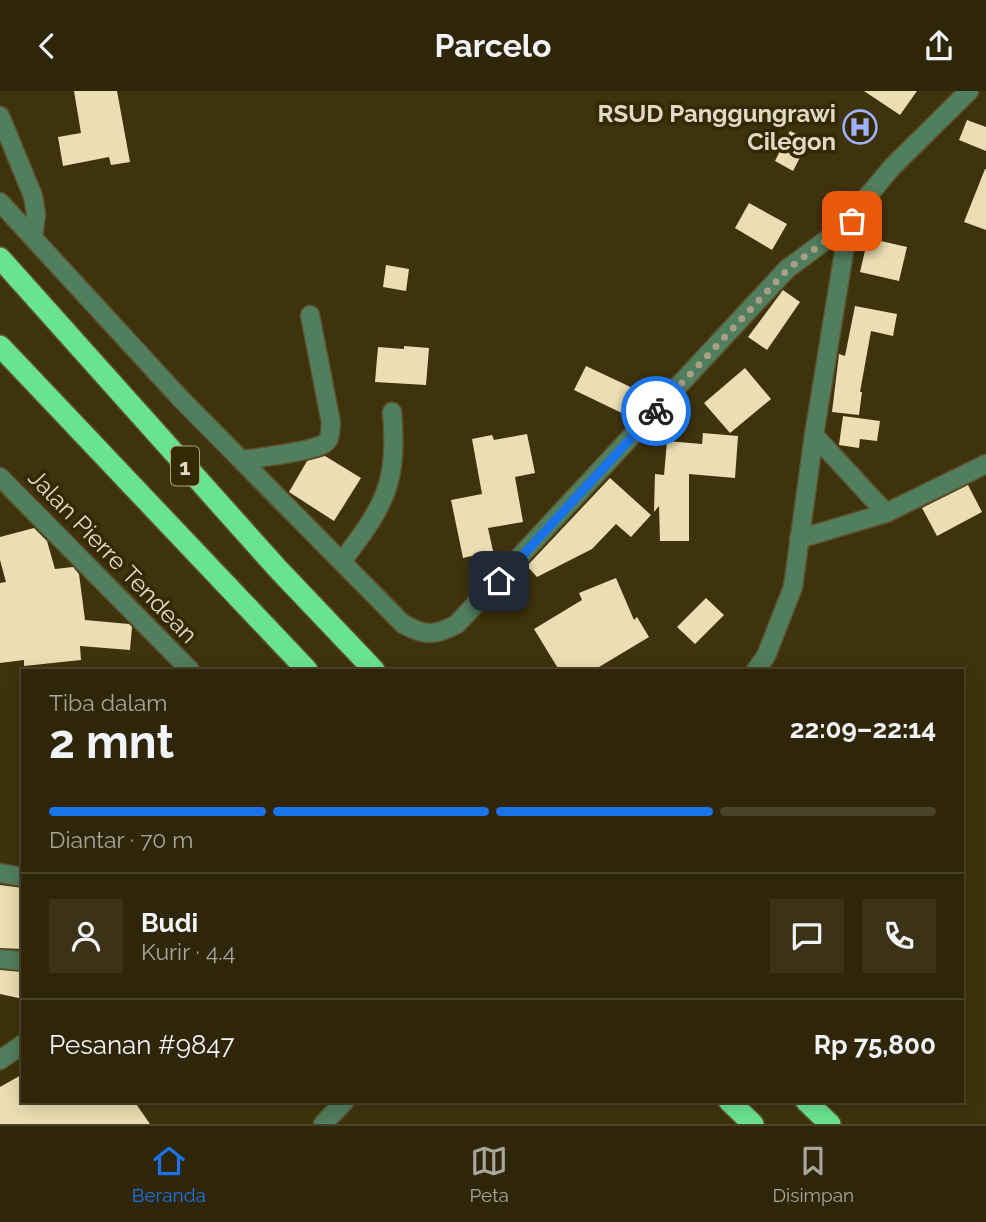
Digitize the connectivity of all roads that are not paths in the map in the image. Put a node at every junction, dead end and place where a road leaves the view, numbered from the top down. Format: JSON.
{"nodes":[{"id":1,"x":969,"y":91,"type":"edge"},
{"id":2,"x":0,"y":116,"type":"edge"},
{"id":3,"x":26,"y":182,"type":"junction"},
{"id":4,"x":2,"y":204,"type":"edge"},
{"id":5,"x":852,"y":221,"type":"junction"},
{"id":6,"x":33,"y":237,"type":"junction"},
{"id":7,"x":0,"y":258,"type":"edge"},
{"id":8,"x":310,"y":315,"type":"dead end"},
{"id":9,"x":0,"y":346,"type":"edge"},
{"id":10,"x":392,"y":412,"type":"dead end"},
{"id":11,"x":814,"y":435,"type":"junction"},
{"id":12,"x":243,"y":460,"type":"junction"},
{"id":13,"x":986,"y":464,"type":"edge"},
{"id":14,"x":0,"y":477,"type":"edge"},
{"id":15,"x":886,"y":513,"type":"junction"},
{"id":16,"x":799,"y":539,"type":"junction"},
{"id":17,"x":343,"y":561,"type":"junction"},
{"id":18,"x":189,"y":669,"type":"edge"},
{"id":19,"x":306,"y":669,"type":"edge"},
{"id":20,"x":373,"y":669,"type":"edge"},
{"id":21,"x":757,"y":669,"type":"edge"},
{"id":22,"x":0,"y":873,"type":"edge"},
{"id":23,"x":21,"y":877,"type":"edge"},
{"id":24,"x":0,"y":959,"type":"edge"},
{"id":25,"x":21,"y":961,"type":"edge"},
{"id":26,"x":21,"y":1045,"type":"edge"},
{"id":27,"x":0,"y":1061,"type":"edge"},
{"id":28,"x":343,"y":1103,"type":"edge"},
{"id":29,"x":731,"y":1103,"type":"edge"},
{"id":30,"x":808,"y":1103,"type":"edge"},
{"id":31,"x":323,"y":1124,"type":"edge"},
{"id":32,"x":753,"y":1124,"type":"edge"},
{"id":33,"x":831,"y":1124,"type":"edge"}],
"edges":[{"from":1,"to":5,"type":"street"},
{"from":2,"to":3,"type":"street"},
{"from":3,"to":4,"type":"street"},
{"from":3,"to":6,"type":"street"},
{"from":4,"to":6,"type":"street"},
{"from":5,"to":11,"type":"street"},
{"from":5,"to":17,"type":"street"},
{"from":6,"to":12,"type":"street"},
{"from":7,"to":20,"type":"highway","number":"1"},
{"from":8,"to":12,"type":"street"},
{"from":9,"to":19,"type":"highway","number":"1"},
{"from":10,"to":17,"type":"street"},
{"from":11,"to":15,"type":"street"},
{"from":11,"to":16,"type":"street"},
{"from":12,"to":17,"type":"street"},
{"from":13,"to":15,"type":"street"},
{"from":14,"to":18,"type":"street","name":"Jalan Pierre Tendean"},
{"from":15,"to":16,"type":"street"},
{"from":16,"to":21,"type":"street"},
{"from":22,"to":23,"type":"street"},
{"from":24,"to":25,"type":"street"},
{"from":26,"to":27,"type":"street"},
{"from":28,"to":31,"type":"street"},
{"from":29,"to":32,"type":"highway"},
{"from":30,"to":33,"type":"highway"}]}
